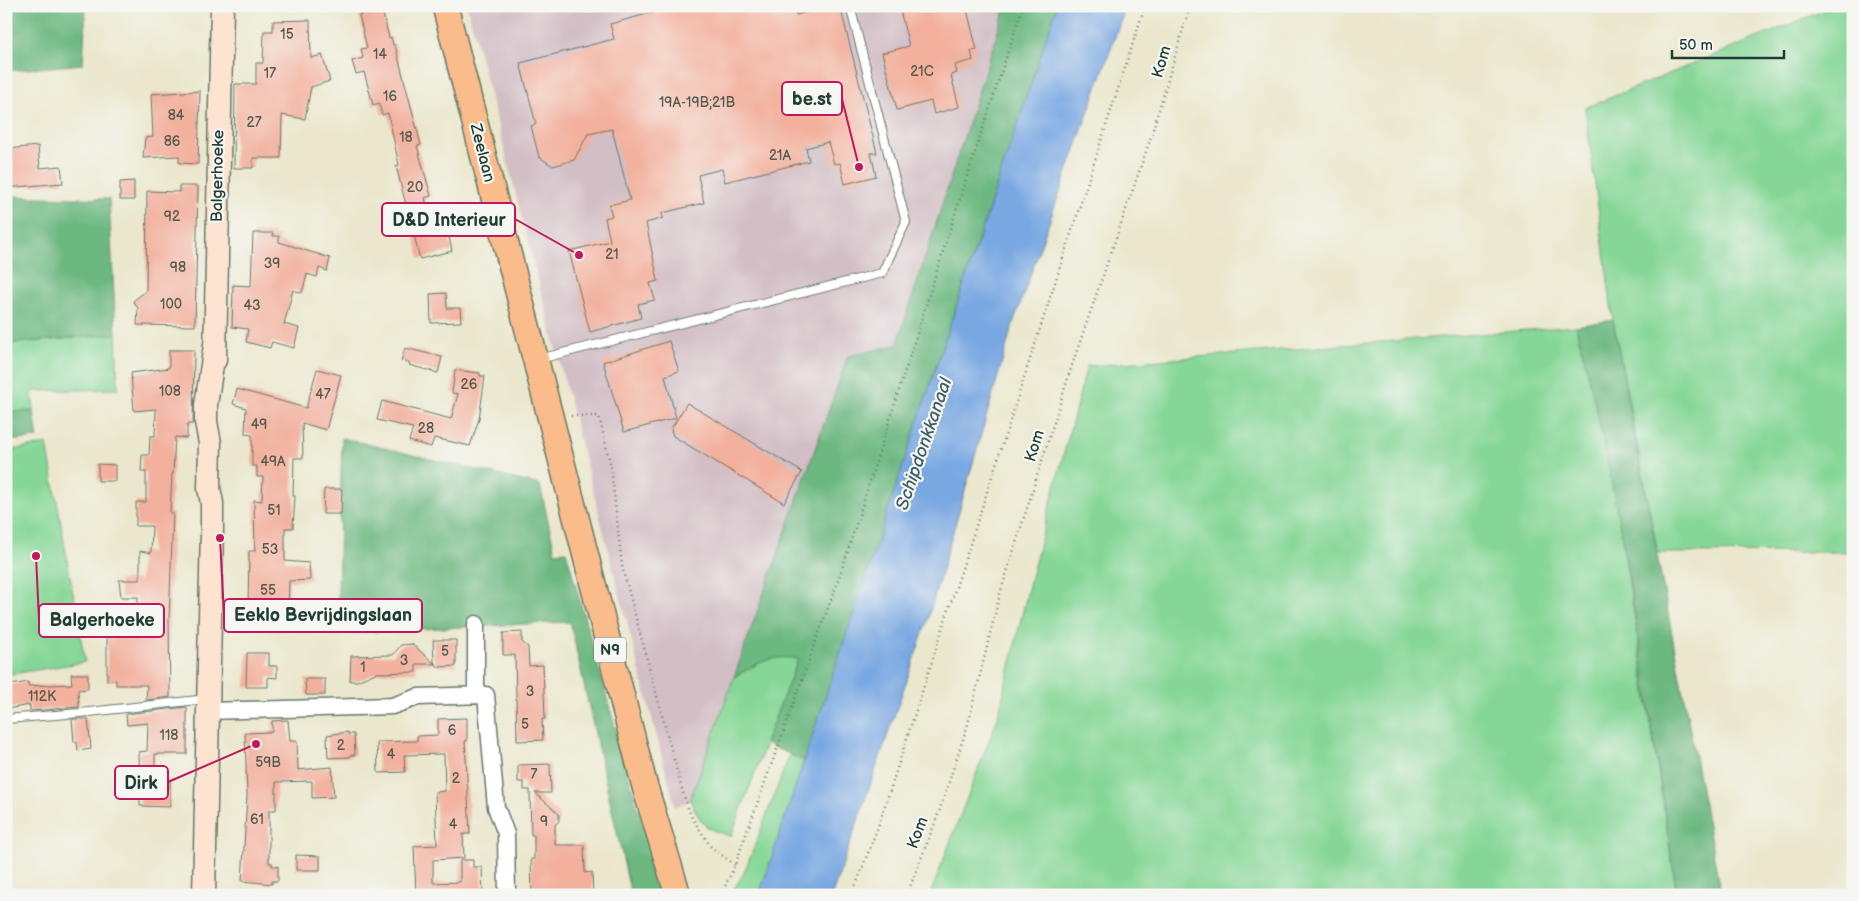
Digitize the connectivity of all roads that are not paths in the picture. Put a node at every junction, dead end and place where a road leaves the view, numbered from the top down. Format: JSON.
{"nodes":[{"id":1,"x":222,"y":6,"type":"edge"},
{"id":2,"x":445,"y":6,"type":"edge"},
{"id":3,"x":850,"y":6,"type":"edge"},
{"id":4,"x":535,"y":359,"type":"junction"},
{"id":5,"x":476,"y":624,"type":"dead end"},
{"id":6,"x":481,"y":695,"type":"junction"},
{"id":7,"x":208,"y":705,"type":"junction"},
{"id":8,"x":6,"y":719,"type":"edge"},
{"id":9,"x":676,"y":889,"type":"edge"},
{"id":10,"x":204,"y":895,"type":"edge"},
{"id":11,"x":507,"y":895,"type":"edge"}],
"edges":[{"from":1,"to":7,"type":"main road","name":"Balgerhoeke"},
{"from":2,"to":4,"type":"main road","name":"Zeelaan","number":"N9"},
{"from":3,"to":4,"type":"lane"},
{"from":4,"to":9,"type":"main road","name":"Zeelaan","number":"N9"},
{"from":5,"to":6,"type":"street"},
{"from":6,"to":7,"type":"street"},
{"from":6,"to":11,"type":"street"},
{"from":7,"to":8,"type":"lane"},
{"from":7,"to":10,"type":"main road","name":"Balgerhoeke"}]}
